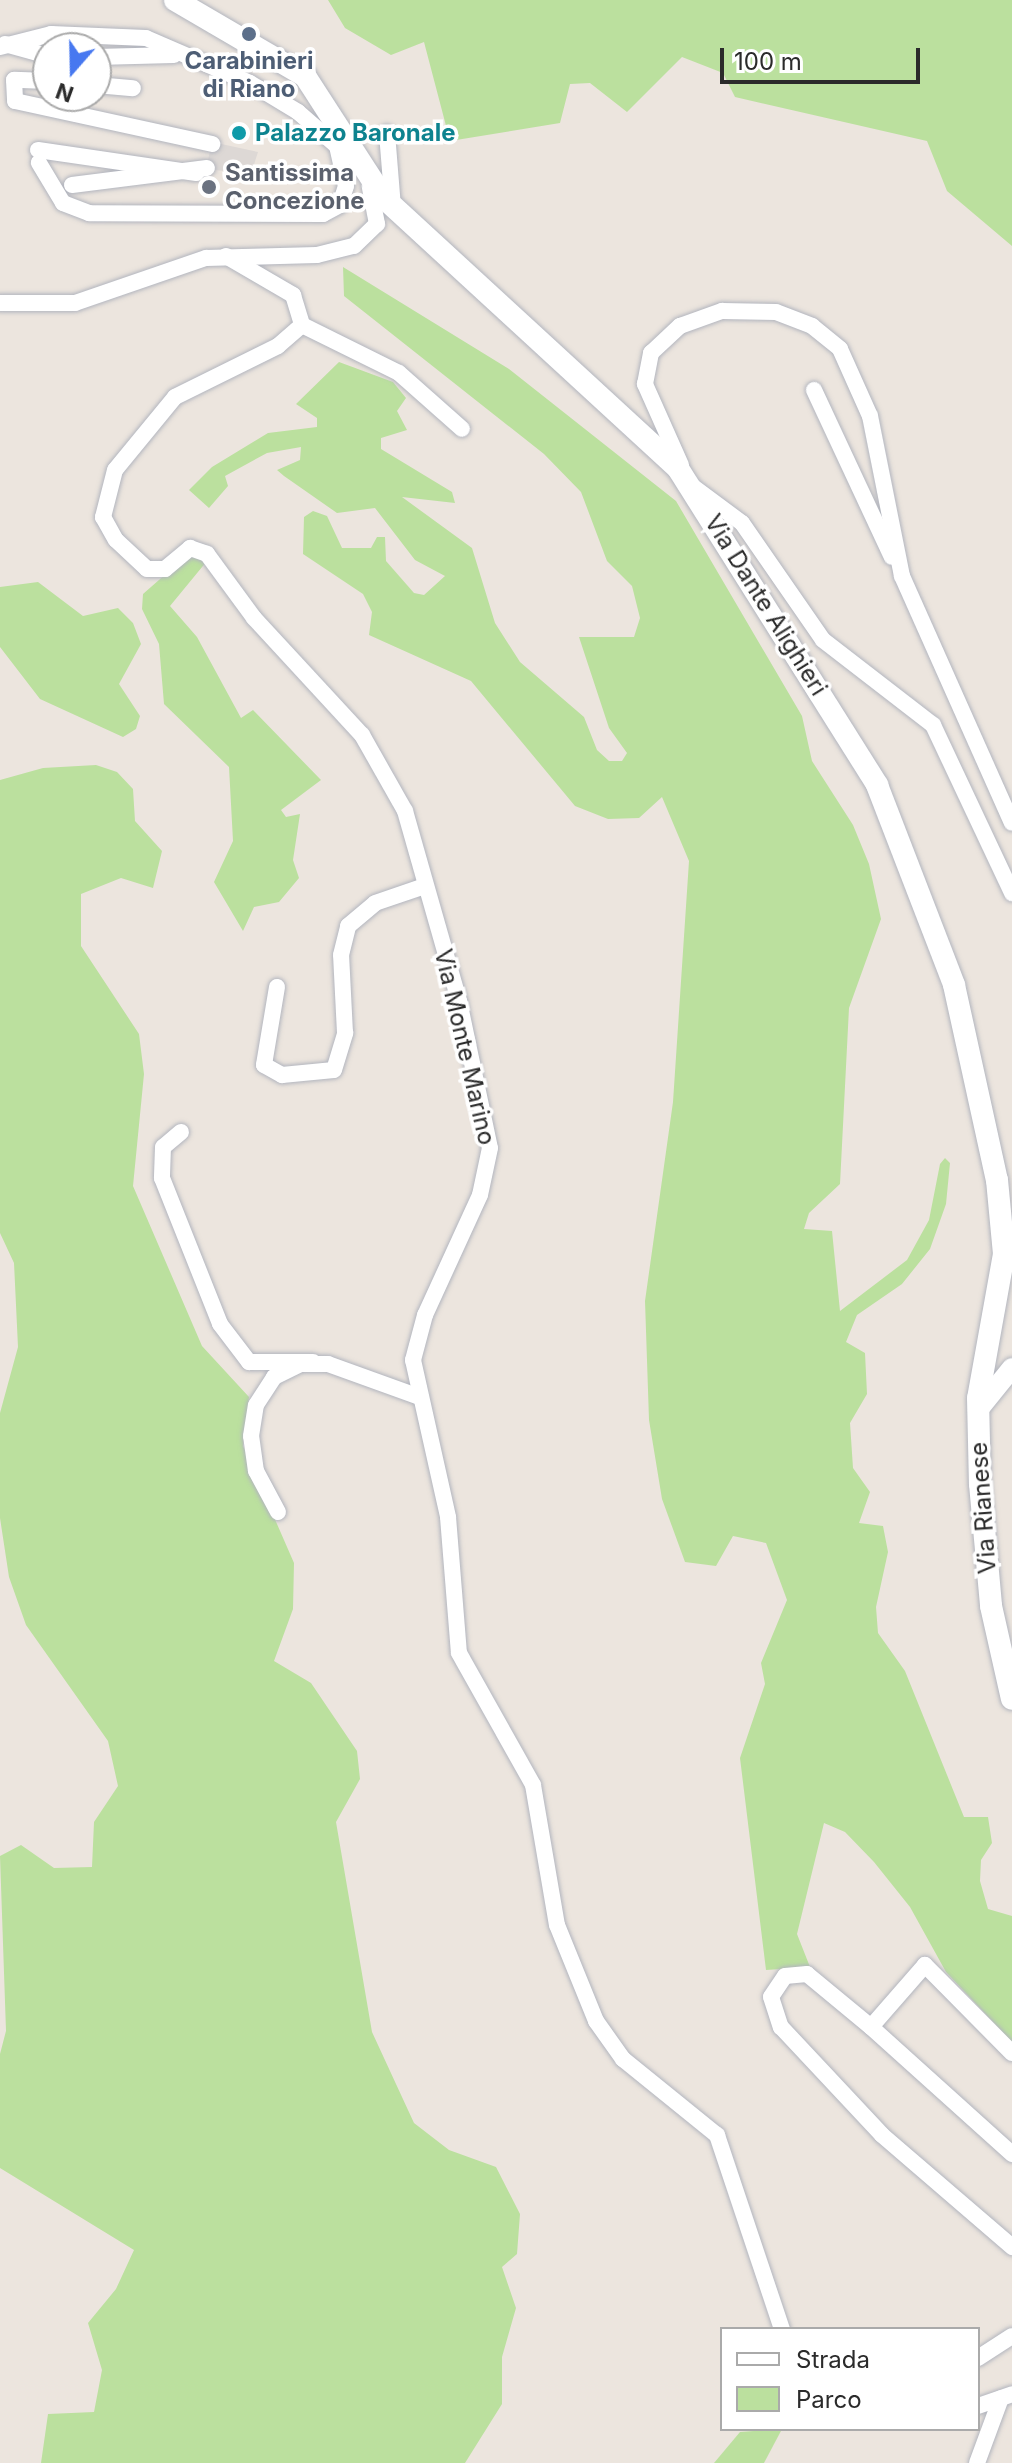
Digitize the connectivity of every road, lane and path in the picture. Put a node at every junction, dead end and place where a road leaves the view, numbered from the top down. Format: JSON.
{"nodes":[{"id":1,"x":175,"y":0,"type":"edge"},
{"id":2,"x":2,"y":45,"type":"edge"},
{"id":3,"x":32,"y":52,"type":"edge"},
{"id":4,"x":180,"y":55,"type":"junction"},
{"id":5,"x":112,"y":57,"type":"edge"},
{"id":6,"x":32,"y":81,"type":"edge"},
{"id":7,"x":112,"y":86,"type":"edge"},
{"id":8,"x":133,"y":88,"type":"dead end"},
{"id":9,"x":32,"y":105,"type":"edge"},
{"id":10,"x":65,"y":112,"type":"edge"},
{"id":11,"x":387,"y":133,"type":"dead end"},
{"id":12,"x":339,"y":142,"type":"junction"},
{"id":13,"x":212,"y":144,"type":"dead end"},
{"id":14,"x":367,"y":178,"type":"junction"},
{"id":15,"x":72,"y":185,"type":"dead end"},
{"id":16,"x":393,"y":208,"type":"junction"},
{"id":17,"x":226,"y":256,"type":"junction"},
{"id":18,"x":0,"y":303,"type":"edge"},
{"id":19,"x":302,"y":325,"type":"junction"},
{"id":20,"x":814,"y":390,"type":"dead end"},
{"id":21,"x":462,"y":429,"type":"dead end"},
{"id":22,"x":694,"y":489,"type":"junction"},
{"id":23,"x":902,"y":576,"type":"junction"},
{"id":24,"x":1012,"y":823,"type":"edge"},
{"id":25,"x":425,"y":886,"type":"junction"},
{"id":26,"x":1012,"y":893,"type":"edge"},
{"id":27,"x":277,"y":987,"type":"dead end"},
{"id":28,"x":181,"y":1132,"type":"dead end"},
{"id":29,"x":313,"y":1362,"type":"junction"},
{"id":30,"x":1012,"y":1368,"type":"edge"},
{"id":31,"x":417,"y":1396,"type":"junction"},
{"id":32,"x":978,"y":1410,"type":"junction"},
{"id":33,"x":278,"y":1512,"type":"dead end"},
{"id":34,"x":1012,"y":1699,"type":"edge"},
{"id":35,"x":871,"y":2027,"type":"junction"},
{"id":36,"x":1012,"y":2053,"type":"edge"},
{"id":37,"x":1012,"y":2154,"type":"edge"},
{"id":38,"x":1012,"y":2247,"type":"edge"},
{"id":39,"x":781,"y":2327,"type":"edge"},
{"id":40,"x":1012,"y":2336,"type":"edge"},
{"id":41,"x":980,"y":2357,"type":"edge"},
{"id":42,"x":1006,"y":2396,"type":"edge"},
{"id":43,"x":980,"y":2405,"type":"edge"},
{"id":44,"x":977,"y":2463,"type":"edge"}],
"edges":[{"from":1,"to":12,"type":"main road","name":"Via Dante Alighieri"},
{"from":2,"to":3,"type":"street"},
{"from":2,"to":4,"type":"street"},
{"from":4,"to":5,"type":"street"},
{"from":4,"to":12,"type":"street"},
{"from":6,"to":9,"type":"street"},
{"from":7,"to":8,"type":"street"},
{"from":10,"to":13,"type":"street"},
{"from":11,"to":16,"type":"street"},
{"from":12,"to":14,"type":"main road","name":"Via Dante Alighieri"},
{"from":12,"to":15,"type":"street"},
{"from":14,"to":16,"type":"main road","name":"Via Dante Alighieri"},
{"from":14,"to":17,"type":"street"},
{"from":16,"to":22,"type":"main road","name":"Via Dante Alighieri"},
{"from":17,"to":18,"type":"street"},
{"from":17,"to":19,"type":"street"},
{"from":19,"to":21,"type":"street"},
{"from":19,"to":25,"type":"street","name":"Via Monte Marino"},
{"from":20,"to":23,"type":"street"},
{"from":22,"to":23,"type":"street"},
{"from":22,"to":26,"type":"street"},
{"from":22,"to":32,"type":"main road","name":"Via Dante Alighieri"},
{"from":23,"to":24,"type":"street"},
{"from":25,"to":27,"type":"street"},
{"from":25,"to":31,"type":"street","name":"Via Monte Marino"},
{"from":28,"to":29,"type":"street"},
{"from":29,"to":31,"type":"street"},
{"from":29,"to":33,"type":"street"},
{"from":30,"to":32,"type":"street"},
{"from":31,"to":39,"type":"street","name":"Via Monte Marino"},
{"from":32,"to":34,"type":"main road","name":"Via Rianese"},
{"from":35,"to":36,"type":"street"},
{"from":35,"to":37,"type":"street"},
{"from":35,"to":38,"type":"street"},
{"from":40,"to":41,"type":"street"},
{"from":42,"to":43,"type":"street"},
{"from":42,"to":44,"type":"street"}]}
